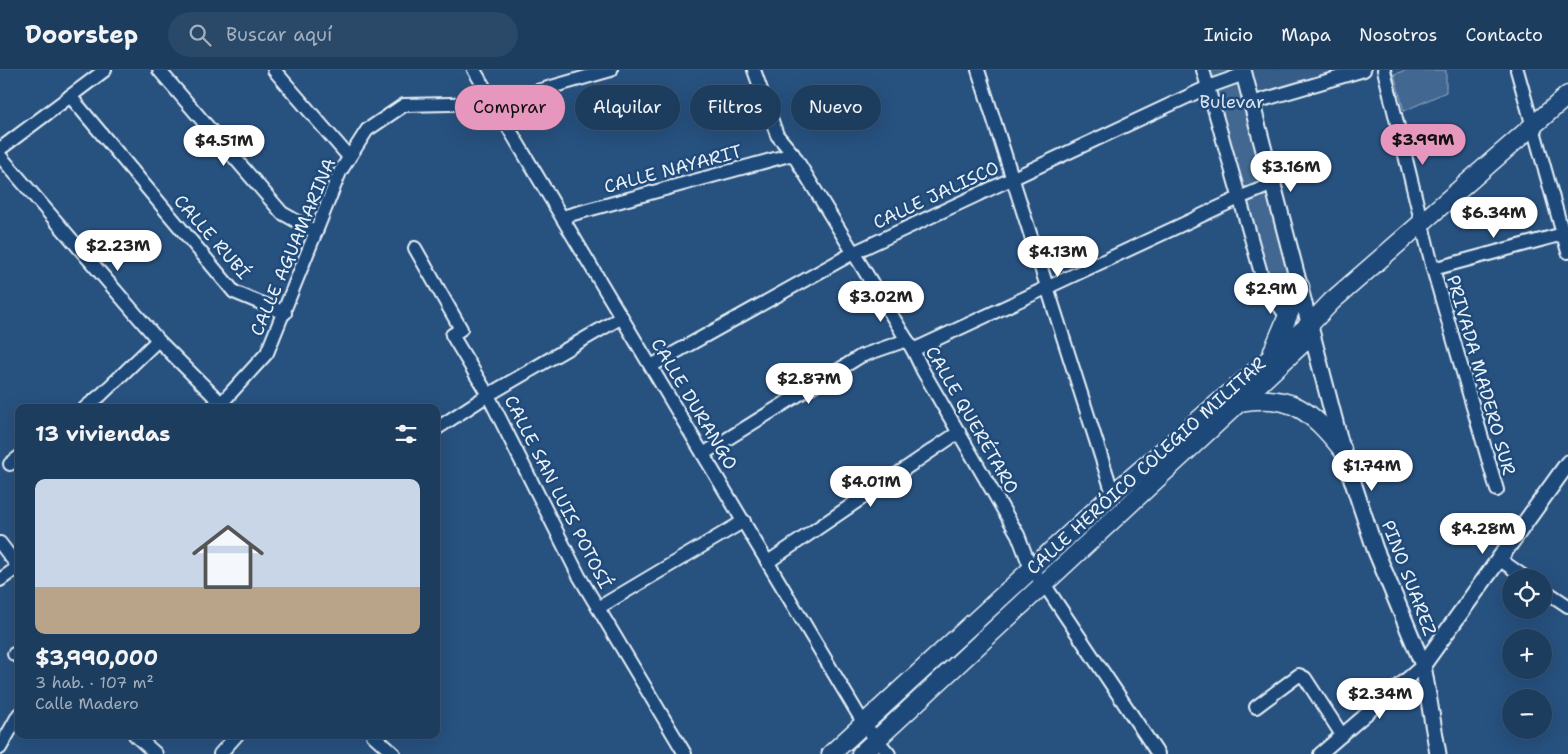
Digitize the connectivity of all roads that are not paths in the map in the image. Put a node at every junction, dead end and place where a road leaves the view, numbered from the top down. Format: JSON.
{"nodes":[{"id":1,"x":104,"y":70,"type":"edge"},
{"id":2,"x":159,"y":70,"type":"edge"},
{"id":3,"x":274,"y":70,"type":"edge"},
{"id":4,"x":474,"y":70,"type":"edge"},
{"id":5,"x":611,"y":70,"type":"edge"},
{"id":6,"x":754,"y":70,"type":"edge"},
{"id":7,"x":978,"y":70,"type":"edge"},
{"id":8,"x":1203,"y":70,"type":"edge"},
{"id":9,"x":1364,"y":70,"type":"edge"},
{"id":10,"x":1384,"y":70,"type":"edge"},
{"id":11,"x":1517,"y":70,"type":"edge"},
{"id":12,"x":1244,"y":72,"type":"edge"},
{"id":13,"x":483,"y":85,"type":"edge"},
{"id":14,"x":560,"y":85,"type":"edge"},
{"id":15,"x":1208,"y":87,"type":"junction"},
{"id":16,"x":1568,"y":95,"type":"edge"},
{"id":17,"x":70,"y":96,"type":"junction"},
{"id":18,"x":1252,"y":103,"type":"junction"},
{"id":19,"x":455,"y":104,"type":"edge"},
{"id":20,"x":1532,"y":127,"type":"junction"},
{"id":21,"x":510,"y":130,"type":"edge"},
{"id":22,"x":0,"y":149,"type":"edge"},
{"id":23,"x":794,"y":154,"type":"junction"},
{"id":24,"x":0,"y":156,"type":"edge"},
{"id":25,"x":349,"y":157,"type":"junction"},
{"id":26,"x":1012,"y":179,"type":"junction"},
{"id":27,"x":1273,"y":184,"type":"junction"},
{"id":28,"x":1239,"y":198,"type":"junction"},
{"id":29,"x":562,"y":217,"type":"junction"},
{"id":30,"x":1423,"y":225,"type":"junction"},
{"id":31,"x":316,"y":232,"type":"junction"},
{"id":32,"x":1563,"y":234,"type":"junction"},
{"id":33,"x":415,"y":248,"type":"dead end"},
{"id":34,"x":855,"y":252,"type":"junction"},
{"id":35,"x":1568,"y":252,"type":"edge"},
{"id":36,"x":1432,"y":269,"type":"junction"},
{"id":37,"x":1300,"y":287,"type":"junction"},
{"id":38,"x":1047,"y":289,"type":"junction"},
{"id":39,"x":285,"y":313,"type":"junction"},
{"id":40,"x":622,"y":317,"type":"junction"},
{"id":41,"x":1288,"y":318,"type":"junction"},
{"id":42,"x":1312,"y":328,"type":"junction"},
{"id":43,"x":158,"y":340,"type":"junction"},
{"id":44,"x":910,"y":345,"type":"junction"},
{"id":45,"x":1271,"y":355,"type":"junction"},
{"id":46,"x":651,"y":366,"type":"junction"},
{"id":47,"x":488,"y":395,"type":"junction"},
{"id":48,"x":1240,"y":402,"type":"junction"},
{"id":49,"x":90,"y":404,"type":"edge"},
{"id":50,"x":218,"y":404,"type":"edge"},
{"id":51,"x":220,"y":404,"type":"edge"},
{"id":52,"x":1221,"y":410,"type":"junction"},
{"id":53,"x":440,"y":426,"type":"edge"},
{"id":54,"x":959,"y":432,"type":"junction"},
{"id":55,"x":1342,"y":449,"type":"junction"},
{"id":56,"x":703,"y":454,"type":"junction"},
{"id":57,"x":1568,"y":464,"type":"edge"},
{"id":58,"x":1497,"y":490,"type":"dead end"},
{"id":59,"x":1113,"y":494,"type":"junction"},
{"id":60,"x":744,"y":521,"type":"junction"},
{"id":61,"x":0,"y":543,"type":"edge"},
{"id":62,"x":1499,"y":560,"type":"junction"},
{"id":63,"x":768,"y":562,"type":"junction"},
{"id":64,"x":15,"y":563,"type":"edge"},
{"id":65,"x":15,"y":569,"type":"edge"},
{"id":66,"x":1031,"y":569,"type":"junction"},
{"id":67,"x":1512,"y":569,"type":"edge"},
{"id":68,"x":0,"y":580,"type":"edge"},
{"id":69,"x":1044,"y":584,"type":"junction"},
{"id":70,"x":1552,"y":595,"type":"edge"},
{"id":71,"x":1568,"y":606,"type":"edge"},
{"id":72,"x":598,"y":608,"type":"junction"},
{"id":73,"x":1423,"y":665,"type":"junction"},
{"id":74,"x":1256,"y":707,"type":"dead end"},
{"id":75,"x":15,"y":721,"type":"edge"},
{"id":76,"x":864,"y":724,"type":"junction"},
{"id":77,"x":1342,"y":735,"type":"junction"},
{"id":78,"x":139,"y":739,"type":"edge"},
{"id":79,"x":233,"y":739,"type":"edge"},
{"id":80,"x":377,"y":739,"type":"edge"},
{"id":81,"x":877,"y":740,"type":"junction"},
{"id":82,"x":0,"y":748,"type":"edge"},
{"id":83,"x":156,"y":754,"type":"edge"},
{"id":84,"x":220,"y":754,"type":"edge"},
{"id":85,"x":394,"y":754,"type":"edge"},
{"id":86,"x":685,"y":754,"type":"edge"},
{"id":87,"x":830,"y":754,"type":"edge"},
{"id":88,"x":861,"y":754,"type":"edge"},
{"id":89,"x":889,"y":754,"type":"edge"},
{"id":90,"x":1158,"y":754,"type":"edge"},
{"id":91,"x":1320,"y":754,"type":"edge"},
{"id":92,"x":1438,"y":754,"type":"edge"}],
"edges":[{"from":1,"to":17,"type":"street"},
{"from":2,"to":31,"type":"street"},
{"from":3,"to":25,"type":"street"},
{"from":4,"to":13,"type":"street","name":"CALLE DURANGO"},
{"from":5,"to":14,"type":"street","name":"CALLE AGUAMARINA"},
{"from":6,"to":23,"type":"street","name":"CALLE QUERÉTARO"},
{"from":7,"to":26,"type":"street"},
{"from":8,"to":15,"type":"street"},
{"from":9,"to":18,"type":"street"},
{"from":10,"to":30,"type":"street","name":"PRIVADA MADERO SUR"},
{"from":11,"to":20,"type":"street"},
{"from":12,"to":15,"type":"street","name":"CALLE JALISCO"},
{"from":12,"to":18,"type":"street","name":"PINO SUAREZ"},
{"from":15,"to":26,"type":"street","name":"CALLE JALISCO"},
{"from":15,"to":28,"type":"street"},
{"from":16,"to":20,"type":"main road","name":"CALLE HERÓICO COLEGIO MILITAR"},
{"from":17,"to":22,"type":"street"},
{"from":17,"to":39,"type":"street","name":"CALLE RUBÍ"},
{"from":18,"to":27,"type":"street","name":"PINO SUAREZ"},
{"from":19,"to":25,"type":"street","name":"CALLE AGUAMARINA"},
{"from":20,"to":30,"type":"main road","name":"CALLE HERÓICO COLEGIO MILITAR"},
{"from":20,"to":32,"type":"street"},
{"from":21,"to":29,"type":"street","name":"CALLE DURANGO"},
{"from":23,"to":29,"type":"street","name":"CALLE NAYARIT"},
{"from":23,"to":34,"type":"street","name":"CALLE QUERÉTARO"},
{"from":24,"to":43,"type":"street"},
{"from":25,"to":31,"type":"street","name":"CALLE AGUAMARINA"},
{"from":26,"to":34,"type":"street","name":"CALLE JALISCO"},
{"from":26,"to":38,"type":"street"},
{"from":27,"to":28,"type":"street"},
{"from":27,"to":37,"type":"street","name":"PINO SUAREZ"},
{"from":28,"to":38,"type":"street"},
{"from":28,"to":41,"type":"street"},
{"from":29,"to":40,"type":"street","name":"CALLE DURANGO"},
{"from":30,"to":36,"type":"street","name":"PRIVADA MADERO SUR"},
{"from":30,"to":42,"type":"main road","name":"CALLE HERÓICO COLEGIO MILITAR"},
{"from":31,"to":39,"type":"street","name":"CALLE AGUAMARINA"},
{"from":32,"to":35,"type":"street"},
{"from":32,"to":36,"type":"street"},
{"from":33,"to":47,"type":"street","name":"CALLE SAN LUIS POTOSÍ"},
{"from":34,"to":44,"type":"street","name":"CALLE QUERÉTARO"},
{"from":34,"to":46,"type":"street","name":"CALLE JALISCO"},
{"from":36,"to":58,"type":"street","name":"PRIVADA MADERO SUR"},
{"from":37,"to":41,"type":"main road"},
{"from":37,"to":42,"type":"street","name":"PINO SUAREZ"},
{"from":38,"to":44,"type":"street"},
{"from":38,"to":59,"type":"street"},
{"from":39,"to":51,"type":"street","name":"CALLE AGUAMARINA"},
{"from":40,"to":46,"type":"street","name":"CALLE DURANGO"},
{"from":40,"to":47,"type":"street"},
{"from":41,"to":45,"type":"main road"},
{"from":42,"to":45,"type":"main road","name":"CALLE HERÓICO COLEGIO MILITAR"},
{"from":42,"to":48,"type":"main road","name":"CALLE HERÓICO COLEGIO MILITAR"},
{"from":42,"to":55,"type":"street","name":"PINO SUAREZ"},
{"from":43,"to":49,"type":"street"},
{"from":43,"to":50,"type":"street"},
{"from":44,"to":54,"type":"street","name":"CALLE QUERÉTARO"},
{"from":44,"to":56,"type":"street"},
{"from":45,"to":52,"type":"main road","name":"CALLE HERÓICO COLEGIO MILITAR"},
{"from":46,"to":56,"type":"street","name":"CALLE DURANGO"},
{"from":47,"to":53,"type":"street"},
{"from":47,"to":72,"type":"street","name":"CALLE SAN LUIS POTOSÍ"},
{"from":48,"to":52,"type":"main road","name":"CALLE HERÓICO COLEGIO MILITAR"},
{"from":48,"to":55,"type":"main road"},
{"from":52,"to":59,"type":"main road","name":"CALLE HERÓICO COLEGIO MILITAR"},
{"from":52,"to":69,"type":"main road","name":"CALLE HERÓICO COLEGIO MILITAR"},
{"from":54,"to":63,"type":"street"},
{"from":54,"to":66,"type":"street","name":"CALLE QUERÉTARO"},
{"from":55,"to":73,"type":"street","name":"PINO SUAREZ"},
{"from":56,"to":60,"type":"street","name":"CALLE DURANGO"},
{"from":57,"to":62,"type":"street"},
{"from":59,"to":66,"type":"main road","name":"CALLE HERÓICO COLEGIO MILITAR"},
{"from":60,"to":63,"type":"street","name":"CALLE DURANGO"},
{"from":60,"to":72,"type":"street"},
{"from":61,"to":64,"type":"street"},
{"from":62,"to":67,"type":"street"},
{"from":62,"to":73,"type":"street"},
{"from":63,"to":76,"type":"street","name":"CALLE DURANGO"},
{"from":65,"to":68,"type":"street"},
{"from":66,"to":69,"type":"street","name":"CALLE QUERÉTARO"},
{"from":66,"to":76,"type":"main road","name":"CALLE HERÓICO COLEGIO MILITAR"},
{"from":69,"to":81,"type":"main road","name":"CALLE HERÓICO COLEGIO MILITAR"},
{"from":69,"to":90,"type":"street","name":"CALLE QUERÉTARO"},
{"from":70,"to":71,"type":"street"},
{"from":72,"to":86,"type":"street","name":"CALLE SAN LUIS POTOSÍ"},
{"from":73,"to":77,"type":"street"},
{"from":73,"to":92,"type":"street","name":"PINO SUAREZ"},
{"from":74,"to":77,"type":"street"},
{"from":75,"to":82,"type":"street"},
{"from":76,"to":81,"type":"street","name":"CALLE DURANGO"},
{"from":76,"to":87,"type":"main road","name":"CALLE HERÓICO COLEGIO MILITAR"},
{"from":77,"to":91,"type":"street"},
{"from":78,"to":83,"type":"street"},
{"from":79,"to":84,"type":"street"},
{"from":80,"to":85,"type":"street"},
{"from":81,"to":88,"type":"main road","name":"CALLE HERÓICO COLEGIO MILITAR"},
{"from":81,"to":89,"type":"street","name":"CALLE DURANGO"}]}
